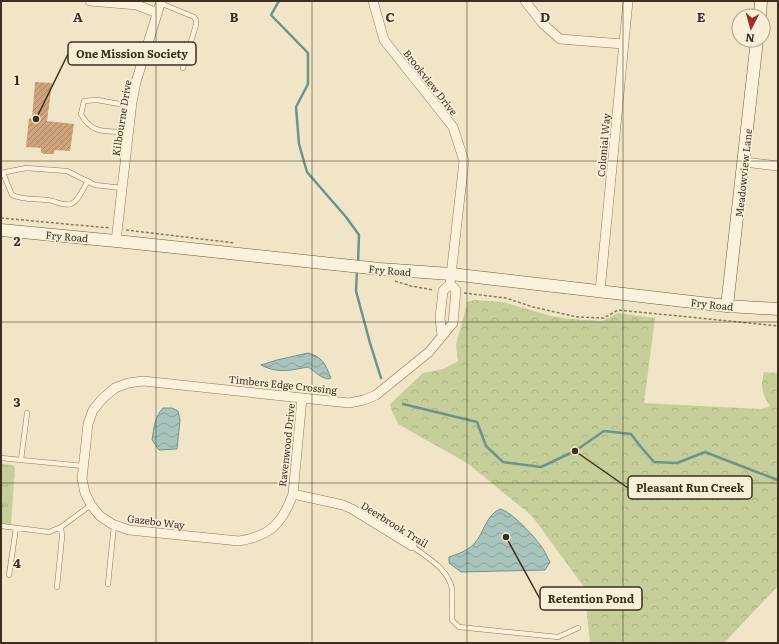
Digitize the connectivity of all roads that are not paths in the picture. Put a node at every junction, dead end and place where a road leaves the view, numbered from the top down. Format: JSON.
{"nodes":[{"id":1,"x":90,"y":1,"type":"edge"},
{"id":2,"x":373,"y":1,"type":"edge"},
{"id":3,"x":525,"y":1,"type":"edge"},
{"id":4,"x":628,"y":1,"type":"edge"},
{"id":5,"x":161,"y":2,"type":"edge"},
{"id":6,"x":157,"y":13,"type":"junction"},
{"id":7,"x":623,"y":44,"type":"junction"},
{"id":8,"x":756,"y":48,"type":"edge"},
{"id":9,"x":183,"y":68,"type":"dead end"},
{"id":10,"x":131,"y":106,"type":"junction"},
{"id":11,"x":128,"y":132,"type":"junction"},
{"id":12,"x":744,"y":162,"type":"junction"},
{"id":13,"x":778,"y":166,"type":"edge"},
{"id":14,"x":2,"y":173,"type":"edge"},
{"id":15,"x":88,"y":181,"type":"junction"},
{"id":16,"x":122,"y":188,"type":"junction"},
{"id":17,"x":1,"y":230,"type":"edge"},
{"id":18,"x":117,"y":235,"type":"junction"},
{"id":19,"x":451,"y":279,"type":"junction"},
{"id":20,"x":600,"y":291,"type":"junction"},
{"id":21,"x":727,"y":306,"type":"junction"},
{"id":22,"x":778,"y":308,"type":"edge"},
{"id":23,"x":442,"y":336,"type":"junction"},
{"id":24,"x":103,"y":398,"type":"joint"},
{"id":25,"x":302,"y":398,"type":"junction"},
{"id":26,"x":26,"y":413,"type":"dead end"},
{"id":27,"x":1,"y":458,"type":"edge"},
{"id":28,"x":21,"y":460,"type":"junction"},
{"id":29,"x":83,"y":466,"type":"junction"},
{"id":30,"x":293,"y":494,"type":"junction"},
{"id":31,"x":91,"y":505,"type":"junction"},
{"id":32,"x":114,"y":525,"type":"junction"},
{"id":33,"x":1,"y":526,"type":"edge"},
{"id":34,"x":61,"y":527,"type":"junction"},
{"id":35,"x":16,"y":528,"type":"junction"},
{"id":36,"x":412,"y":546,"type":"joint"},
{"id":37,"x":9,"y":575,"type":"dead end"},
{"id":38,"x":108,"y":584,"type":"dead end"},
{"id":39,"x":57,"y":587,"type":"dead end"},
{"id":40,"x":578,"y":628,"type":"dead end"}],
"edges":[{"from":1,"to":6,"type":"street"},
{"from":2,"to":19,"type":"street","name":"Brookview Drive"},
{"from":3,"to":7,"type":"street"},
{"from":4,"to":7,"type":"street","name":"Colonial Way"},
{"from":5,"to":6,"type":"street","name":"Kilbourne Drive"},
{"from":5,"to":9,"type":"lane"},
{"from":6,"to":10,"type":"street","name":"Kilbourne Drive"},
{"from":7,"to":20,"type":"street","name":"Colonial Way"},
{"from":8,"to":12,"type":"street","name":"Meadowview Lane"},
{"from":10,"to":11,"type":"street","name":"Kilbourne Drive"},
{"from":10,"to":11,"type":"lane"},
{"from":11,"to":16,"type":"street","name":"Kilbourne Drive"},
{"from":12,"to":13,"type":"street"},
{"from":12,"to":21,"type":"street","name":"Meadowview Lane"},
{"from":14,"to":15,"type":"lane"},
{"from":14,"to":15,"type":"lane"},
{"from":15,"to":16,"type":"lane"},
{"from":16,"to":18,"type":"street","name":"Kilbourne Drive"},
{"from":17,"to":18,"type":"street","name":"Fry Road"},
{"from":18,"to":19,"type":"street","name":"Fry Road"},
{"from":19,"to":20,"type":"street","name":"Fry Road"},
{"from":19,"to":23,"type":"street"},
{"from":19,"to":23,"type":"street","name":"Timbers Edge Crossing"},
{"from":20,"to":21,"type":"street","name":"Fry Road"},
{"from":21,"to":22,"type":"street","name":"Fry Road"},
{"from":23,"to":25,"type":"street","name":"Timbers Edge Crossing"},
{"from":24,"to":25,"type":"street","name":"Timbers Edge Crossing"},
{"from":24,"to":29,"type":"street","name":"Gazebo Way"},
{"from":25,"to":30,"type":"street","name":"Ravenwood Drive"},
{"from":26,"to":28,"type":"lane"},
{"from":27,"to":28,"type":"lane"},
{"from":28,"to":29,"type":"lane"},
{"from":29,"to":31,"type":"street","name":"Gazebo Way"},
{"from":30,"to":32,"type":"street","name":"Gazebo Way"},
{"from":30,"to":36,"type":"street","name":"Deerbrook Trail"},
{"from":31,"to":32,"type":"street","name":"Gazebo Way"},
{"from":31,"to":34,"type":"lane"},
{"from":32,"to":38,"type":"lane"},
{"from":33,"to":35,"type":"lane"},
{"from":34,"to":35,"type":"lane"},
{"from":34,"to":39,"type":"lane"},
{"from":35,"to":37,"type":"lane"},
{"from":36,"to":40,"type":"lane","name":"Deerbrook Trail"}]}
